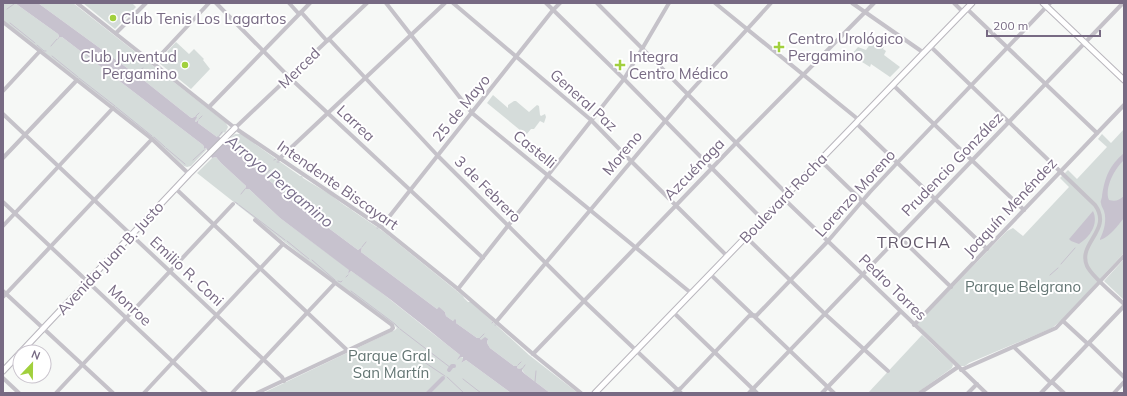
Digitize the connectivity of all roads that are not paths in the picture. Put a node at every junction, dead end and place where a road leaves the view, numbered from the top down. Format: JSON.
{"nodes":[{"id":1,"x":77,"y":3,"type":"edge"},
{"id":2,"x":146,"y":3,"type":"edge"},
{"id":3,"x":209,"y":3,"type":"edge"},
{"id":4,"x":216,"y":3,"type":"edge"},
{"id":5,"x":289,"y":3,"type":"edge"},
{"id":6,"x":310,"y":3,"type":"edge"},
{"id":7,"x":367,"y":3,"type":"edge"},
{"id":8,"x":386,"y":3,"type":"edge"},
{"id":9,"x":445,"y":3,"type":"edge"},
{"id":10,"x":453,"y":3,"type":"edge"},
{"id":11,"x":546,"y":3,"type":"edge"},
{"id":12,"x":560,"y":3,"type":"edge"},
{"id":13,"x":597,"y":3,"type":"edge"},
{"id":14,"x":669,"y":3,"type":"edge"},
{"id":15,"x":715,"y":3,"type":"edge"},
{"id":16,"x":771,"y":3,"type":"edge"},
{"id":17,"x":852,"y":3,"type":"edge"},
{"id":18,"x":874,"y":3,"type":"edge"},
{"id":19,"x":954,"y":3,"type":"edge"},
{"id":20,"x":972,"y":3,"type":"edge"},
{"id":21,"x":1123,"y":3,"type":"edge"},
{"id":22,"x":1046,"y":4,"type":"edge"},
{"id":23,"x":553,"y":10,"type":"junction"},
{"id":24,"x":965,"y":10,"type":"junction"},
{"id":25,"x":865,"y":12,"type":"junction"},
{"id":26,"x":300,"y":13,"type":"junction"},
{"id":27,"x":3,"y":22,"type":"edge"},
{"id":28,"x":747,"y":28,"type":"junction"},
{"id":29,"x":116,"y":33,"type":"junction"},
{"id":30,"x":411,"y":34,"type":"junction"},
{"id":31,"x":328,"y":40,"type":"junction"},
{"id":32,"x":1085,"y":43,"type":"junction"},
{"id":33,"x":930,"y":46,"type":"junction"},
{"id":34,"x":1007,"y":47,"type":"junction"},
{"id":35,"x":642,"y":49,"type":"junction"},
{"id":36,"x":40,"y":51,"type":"junction"},
{"id":37,"x":263,"y":51,"type":"junction"},
{"id":38,"x":924,"y":53,"type":"junction"},
{"id":39,"x":517,"y":57,"type":"junction"},
{"id":40,"x":153,"y":63,"type":"junction"},
{"id":41,"x":802,"y":74,"type":"junction"},
{"id":42,"x":290,"y":77,"type":"junction"},
{"id":43,"x":365,"y":77,"type":"junction"},
{"id":44,"x":624,"y":79,"type":"junction"},
{"id":45,"x":1124,"y":79,"type":"edge"},
{"id":46,"x":77,"y":80,"type":"junction"},
{"id":47,"x":1046,"y":84,"type":"junction"},
{"id":48,"x":893,"y":85,"type":"junction"},
{"id":49,"x":970,"y":85,"type":"junction"},
{"id":50,"x":3,"y":91,"type":"edge"},
{"id":51,"x":688,"y":94,"type":"junction"},
{"id":52,"x":1124,"y":105,"type":"edge"},
{"id":53,"x":209,"y":107,"type":"junction"},
{"id":54,"x":113,"y":108,"type":"junction"},
{"id":55,"x":328,"y":112,"type":"junction"},
{"id":56,"x":472,"y":113,"type":"junction"},
{"id":57,"x":3,"y":114,"type":"edge"},
{"id":58,"x":592,"y":120,"type":"junction"},
{"id":59,"x":665,"y":120,"type":"junction"},
{"id":60,"x":858,"y":121,"type":"junction"},
{"id":61,"x":1009,"y":122,"type":"junction"},
{"id":62,"x":934,"y":124,"type":"junction"},
{"id":63,"x":235,"y":128,"type":"junction"},
{"id":64,"x":1097,"y":133,"type":"junction"},
{"id":65,"x":25,"y":134,"type":"junction"},
{"id":66,"x":152,"y":139,"type":"junction"},
{"id":67,"x":736,"y":142,"type":"junction"},
{"id":68,"x":438,"y":156,"type":"junction"},
{"id":69,"x":3,"y":158,"type":"edge"},
{"id":70,"x":279,"y":159,"type":"junction"},
{"id":71,"x":820,"y":160,"type":"junction"},
{"id":72,"x":972,"y":160,"type":"junction"},
{"id":73,"x":631,"y":161,"type":"junction"},
{"id":74,"x":898,"y":162,"type":"junction"},
{"id":75,"x":199,"y":164,"type":"joint"},
{"id":76,"x":59,"y":166,"type":"junction"},
{"id":77,"x":712,"y":167,"type":"junction"},
{"id":78,"x":1060,"y":171,"type":"junction"},
{"id":79,"x":189,"y":174,"type":"junction"},
{"id":80,"x":548,"y":176,"type":"junction"},
{"id":81,"x":175,"y":188,"type":"junction"},
{"id":82,"x":410,"y":190,"type":"junction"},
{"id":83,"x":788,"y":194,"type":"junction"},
{"id":84,"x":783,"y":198,"type":"junction"},
{"id":85,"x":936,"y":198,"type":"junction"},
{"id":86,"x":94,"y":200,"type":"junction"},
{"id":87,"x":862,"y":201,"type":"junction"},
{"id":88,"x":3,"y":202,"type":"edge"},
{"id":89,"x":233,"y":204,"type":"dead end"},
{"id":90,"x":676,"y":206,"type":"junction"},
{"id":91,"x":590,"y":210,"type":"junction"},
{"id":92,"x":1024,"y":210,"type":"junction"},
{"id":93,"x":15,"y":213,"type":"junction"},
{"id":94,"x":762,"y":219,"type":"junction"},
{"id":95,"x":255,"y":220,"type":"dead end"},
{"id":96,"x":214,"y":225,"type":"junction"},
{"id":97,"x":3,"y":226,"type":"edge"},
{"id":98,"x":508,"y":226,"type":"junction"},
{"id":99,"x":381,"y":227,"type":"junction"},
{"id":100,"x":131,"y":235,"type":"junction"},
{"id":101,"x":746,"y":236,"type":"junction"},
{"id":102,"x":899,"y":236,"type":"junction"},
{"id":103,"x":828,"y":241,"type":"junction"},
{"id":104,"x":284,"y":244,"type":"junction"},
{"id":105,"x":50,"y":246,"type":"junction"},
{"id":106,"x":636,"y":247,"type":"junction"},
{"id":107,"x":987,"y":249,"type":"junction"},
{"id":108,"x":727,"y":256,"type":"junction"},
{"id":109,"x":1124,"y":256,"type":"edge"},
{"id":110,"x":483,"y":258,"type":"junction"},
{"id":111,"x":545,"y":263,"type":"junction"},
{"id":112,"x":261,"y":268,"type":"junction"},
{"id":113,"x":170,"y":272,"type":"junction"},
{"id":114,"x":710,"y":274,"type":"junction"},
{"id":115,"x":862,"y":275,"type":"junction"},
{"id":116,"x":791,"y":280,"type":"junction"},
{"id":117,"x":87,"y":281,"type":"junction"},
{"id":118,"x":1100,"y":281,"type":"junction"},
{"id":119,"x":334,"y":283,"type":"junction"},
{"id":120,"x":951,"y":287,"type":"junction"},
{"id":121,"x":458,"y":289,"type":"junction"},
{"id":122,"x":691,"y":293,"type":"junction"},
{"id":123,"x":4,"y":294,"type":"edge"},
{"id":124,"x":584,"y":301,"type":"junction"},
{"id":125,"x":1124,"y":305,"type":"edge"},
{"id":126,"x":673,"y":312,"type":"junction"},
{"id":127,"x":900,"y":312,"type":"junction"},
{"id":128,"x":308,"y":313,"type":"junction"},
{"id":129,"x":825,"y":314,"type":"junction"},
{"id":130,"x":217,"y":315,"type":"junction"},
{"id":131,"x":753,"y":316,"type":"junction"},
{"id":132,"x":127,"y":318,"type":"junction"},
{"id":133,"x":1063,"y":321,"type":"junction"},
{"id":134,"x":496,"y":322,"type":"junction"},
{"id":135,"x":914,"y":325,"type":"junction"},
{"id":136,"x":44,"y":328,"type":"junction"},
{"id":137,"x":28,"y":344,"type":"edge"},
{"id":138,"x":1088,"y":344,"type":"junction"},
{"id":139,"x":1014,"y":347,"type":"junction"},
{"id":140,"x":864,"y":349,"type":"junction"},
{"id":141,"x":348,"y":350,"type":"junction"},
{"id":142,"x":637,"y":350,"type":"junction"},
{"id":143,"x":789,"y":351,"type":"junction"},
{"id":144,"x":715,"y":352,"type":"junction"},
{"id":145,"x":533,"y":354,"type":"junction"},
{"id":146,"x":12,"y":360,"type":"edge"},
{"id":147,"x":264,"y":360,"type":"junction"},
{"id":148,"x":174,"y":362,"type":"junction"},
{"id":149,"x":83,"y":365,"type":"junction"},
{"id":150,"x":960,"y":368,"type":"junction"},
{"id":151,"x":3,"y":370,"type":"edge"},
{"id":152,"x":888,"y":371,"type":"dead end"},
{"id":153,"x":1124,"y":377,"type":"edge"},
{"id":154,"x":3,"y":378,"type":"edge"},
{"id":155,"x":284,"y":381,"type":"junction"},
{"id":156,"x":1052,"y":382,"type":"junction"},
{"id":157,"x":1124,"y":382,"type":"edge"},
{"id":158,"x":977,"y":384,"type":"junction"},
{"id":159,"x":828,"y":387,"type":"junction"},
{"id":160,"x":753,"y":389,"type":"junction"},
{"id":161,"x":678,"y":392,"type":"edge"},
{"id":162,"x":19,"y":393,"type":"edge"},
{"id":163,"x":56,"y":393,"type":"edge"},
{"id":164,"x":112,"y":393,"type":"edge"},
{"id":165,"x":144,"y":393,"type":"edge"},
{"id":166,"x":206,"y":393,"type":"edge"},
{"id":167,"x":232,"y":393,"type":"edge"},
{"id":168,"x":257,"y":393,"type":"edge"},
{"id":169,"x":581,"y":393,"type":"edge"},
{"id":170,"x":594,"y":393,"type":"edge"},
{"id":171,"x":749,"y":393,"type":"edge"},
{"id":172,"x":757,"y":393,"type":"edge"},
{"id":173,"x":822,"y":393,"type":"edge"},
{"id":174,"x":834,"y":393,"type":"edge"},
{"id":175,"x":920,"y":393,"type":"edge"},
{"id":176,"x":968,"y":393,"type":"edge"},
{"id":177,"x":986,"y":393,"type":"edge"},
{"id":178,"x":1041,"y":393,"type":"edge"},
{"id":179,"x":1064,"y":393,"type":"edge"},
{"id":180,"x":1114,"y":393,"type":"edge"}],
"edges":[{"from":1,"to":29,"type":"street","name":"Intendente Biscayart"},
{"from":2,"to":29,"type":"street"},
{"from":3,"to":40,"type":"street"},
{"from":4,"to":37,"type":"street","name":"Larrea"},
{"from":5,"to":26,"type":"street","name":"3 de Febrero"},
{"from":6,"to":26,"type":"street"},
{"from":7,"to":31,"type":"street","name":"Merced"},
{"from":8,"to":30,"type":"street","name":"Castelli"},
{"from":9,"to":30,"type":"street"},
{"from":10,"to":39,"type":"street","name":"General Paz"},
{"from":11,"to":23,"type":"street"},
{"from":12,"to":23,"type":"street","name":"25 de Mayo"},
{"from":13,"to":35,"type":"street"},
{"from":14,"to":35,"type":"street"},
{"from":15,"to":28,"type":"street"},
{"from":16,"to":28,"type":"street","name":"Moreno"},
{"from":17,"to":25,"type":"street"},
{"from":18,"to":25,"type":"street","name":"Azcuénaga"},
{"from":19,"to":24,"type":"street"},
{"from":20,"to":24,"type":"main road","name":"Boulevard Rocha"},
{"from":21,"to":32,"type":"street","name":"Prudencio González"},
{"from":22,"to":32,"type":"main road"},
{"from":22,"to":34,"type":"street","name":"Lorenzo Moreno"},
{"from":23,"to":39,"type":"street","name":"25 de Mayo"},
{"from":23,"to":44,"type":"street"},
{"from":24,"to":33,"type":"main road","name":"Boulevard Rocha"},
{"from":24,"to":34,"type":"street"},
{"from":25,"to":38,"type":"street"},
{"from":25,"to":41,"type":"street","name":"Azcuénaga"},
{"from":26,"to":31,"type":"street","name":"3 de Febrero"},
{"from":26,"to":37,"type":"street"},
{"from":27,"to":36,"type":"street"},
{"from":28,"to":41,"type":"street"},
{"from":28,"to":51,"type":"street","name":"Moreno"},
{"from":29,"to":40,"type":"street","name":"Intendente Biscayart"},
{"from":30,"to":43,"type":"street"},
{"from":30,"to":56,"type":"street","name":"Castelli"},
{"from":31,"to":42,"type":"street","name":"Merced"},
{"from":31,"to":43,"type":"street","name":"3 de Febrero"},
{"from":32,"to":45,"type":"main road"},
{"from":32,"to":47,"type":"street","name":"Prudencio González"},
{"from":33,"to":38,"type":"main road","name":"Boulevard Rocha"},
{"from":33,"to":49,"type":"street"},
{"from":34,"to":47,"type":"street"},
{"from":34,"to":49,"type":"street","name":"Lorenzo Moreno"},
{"from":35,"to":44,"type":"street"},
{"from":35,"to":51,"type":"street"},
{"from":36,"to":46,"type":"street"},
{"from":36,"to":50,"type":"street"},
{"from":37,"to":42,"type":"street","name":"Larrea"},
{"from":37,"to":53,"type":"street"},
{"from":38,"to":48,"type":"main road","name":"Boulevard Rocha"},
{"from":39,"to":56,"type":"street","name":"25 de Mayo"},
{"from":39,"to":58,"type":"street","name":"General Paz"},
{"from":40,"to":53,"type":"street","name":"Intendente Biscayart"},
{"from":41,"to":60,"type":"street"},
{"from":41,"to":67,"type":"street","name":"Azcuénaga"},
{"from":42,"to":55,"type":"street","name":"Larrea"},
{"from":42,"to":63,"type":"street","name":"Merced"},
{"from":43,"to":55,"type":"street"},
{"from":43,"to":68,"type":"street","name":"3 de Febrero"},
{"from":44,"to":58,"type":"street"},
{"from":44,"to":59,"type":"street"},
{"from":46,"to":54,"type":"street"},
{"from":46,"to":65,"type":"street"},
{"from":47,"to":61,"type":"street","name":"Prudencio González"},
{"from":47,"to":64,"type":"street"},
{"from":48,"to":60,"type":"main road","name":"Boulevard Rocha"},
{"from":48,"to":62,"type":"street"},
{"from":49,"to":61,"type":"street"},
{"from":49,"to":62,"type":"street","name":"Lorenzo Moreno"},
{"from":51,"to":59,"type":"street","name":"Moreno"},
{"from":51,"to":67,"type":"street"},
{"from":52,"to":64,"type":"street","name":"Joaquín Menéndez"},
{"from":53,"to":63,"type":"street","name":"Intendente Biscayart"},
{"from":54,"to":66,"type":"street"},
{"from":54,"to":76,"type":"street"},
{"from":55,"to":70,"type":"street"},
{"from":55,"to":82,"type":"street","name":"Larrea"},
{"from":56,"to":68,"type":"street","name":"25 de Mayo"},
{"from":56,"to":80,"type":"street","name":"Castelli"},
{"from":57,"to":65,"type":"street","name":"Emilio R. Coni"},
{"from":58,"to":73,"type":"street","name":"General Paz"},
{"from":58,"to":80,"type":"street"},
{"from":59,"to":73,"type":"street","name":"Moreno"},
{"from":59,"to":77,"type":"street"},
{"from":60,"to":71,"type":"main road","name":"Boulevard Rocha"},
{"from":60,"to":74,"type":"street"},
{"from":61,"to":72,"type":"street","name":"Prudencio González"},
{"from":61,"to":78,"type":"street"},
{"from":62,"to":72,"type":"street"},
{"from":62,"to":74,"type":"street","name":"Lorenzo Moreno"},
{"from":63,"to":70,"type":"street","name":"Intendente Biscayart"},
{"from":63,"to":75,"type":"main road","name":"Merced"},
{"from":64,"to":78,"type":"street","name":"Joaquín Menéndez"},
{"from":65,"to":69,"type":"street"},
{"from":65,"to":76,"type":"street","name":"Emilio R. Coni"},
{"from":66,"to":79,"type":"street"},
{"from":66,"to":86,"type":"street"},
{"from":67,"to":77,"type":"street","name":"Azcuénaga"},
{"from":67,"to":83,"type":"street"},
{"from":68,"to":82,"type":"street","name":"25 de Mayo"},
{"from":68,"to":98,"type":"street","name":"3 de Febrero"},
{"from":70,"to":99,"type":"street","name":"Intendente Biscayart"},
{"from":71,"to":83,"type":"main road","name":"Boulevard Rocha"},
{"from":71,"to":87,"type":"street"},
{"from":72,"to":85,"type":"street","name":"Prudencio González"},
{"from":72,"to":92,"type":"street"},
{"from":73,"to":90,"type":"street","name":"General Paz"},
{"from":73,"to":91,"type":"street","name":"Moreno"},
{"from":74,"to":85,"type":"street"},
{"from":74,"to":87,"type":"street","name":"Lorenzo Moreno"},
{"from":75,"to":79,"type":"main road","name":"Avenida Juan B. Justo"},
{"from":76,"to":86,"type":"street","name":"Emilio R. Coni"},
{"from":76,"to":93,"type":"street"},
{"from":77,"to":90,"type":"street","name":"Azcuénaga"},
{"from":77,"to":94,"type":"street"},
{"from":78,"to":92,"type":"street","name":"Joaquín Menéndez"},
{"from":78,"to":118,"type":"street"},
{"from":79,"to":81,"type":"main road","name":"Avenida Juan B. Justo"},
{"from":80,"to":91,"type":"street","name":"Castelli"},
{"from":80,"to":98,"type":"street"},
{"from":81,"to":96,"type":"street"},
{"from":81,"to":100,"type":"main road","name":"Avenida Juan B. Justo"},
{"from":82,"to":99,"type":"street","name":"25 de Mayo"},
{"from":82,"to":110,"type":"street","name":"Larrea"},
{"from":83,"to":84,"type":"main road","name":"Boulevard Rocha"},
{"from":84,"to":94,"type":"main road","name":"Boulevard Rocha"},
{"from":84,"to":103,"type":"street","name":"Pedro Torres"},
{"from":85,"to":102,"type":"street","name":"Prudencio González"},
{"from":85,"to":107,"type":"street"},
{"from":86,"to":100,"type":"street","name":"Emilio R. Coni"},
{"from":86,"to":105,"type":"street"},
{"from":87,"to":102,"type":"street"},
{"from":87,"to":103,"type":"street","name":"Lorenzo Moreno"},
{"from":88,"to":93,"type":"street","name":"Monroe"},
{"from":89,"to":96,"type":"street"},
{"from":90,"to":106,"type":"street","name":"Azcuénaga"},
{"from":90,"to":108,"type":"street","name":"General Paz"},
{"from":91,"to":106,"type":"street","name":"Castelli"},
{"from":91,"to":111,"type":"street","name":"Moreno"},
{"from":92,"to":107,"type":"street","name":"Joaquín Menéndez"},
{"from":93,"to":97,"type":"street"},
{"from":93,"to":105,"type":"street","name":"Monroe"},
{"from":94,"to":101,"type":"main road","name":"Boulevard Rocha"},
{"from":95,"to":104,"type":"street"},
{"from":96,"to":112,"type":"street"},
{"from":96,"to":113,"type":"street"},
{"from":98,"to":110,"type":"street"},
{"from":98,"to":111,"type":"street","name":"3 de Febrero"},
{"from":99,"to":121,"type":"street","name":"Intendente Biscayart"},
{"from":100,"to":113,"type":"street","name":"Emilio R. Coni"},
{"from":100,"to":117,"type":"main road","name":"Avenida Juan B. Justo"},
{"from":101,"to":108,"type":"main road","name":"Boulevard Rocha"},
{"from":101,"to":116,"type":"street"},
{"from":102,"to":115,"type":"street","name":"Prudencio González"},
{"from":102,"to":120,"type":"street"},
{"from":103,"to":115,"type":"street","name":"Pedro Torres"},
{"from":103,"to":116,"type":"street","name":"Lorenzo Moreno"},
{"from":104,"to":112,"type":"street"},
{"from":104,"to":119,"type":"street"},
{"from":105,"to":117,"type":"street","name":"Monroe"},
{"from":105,"to":123,"type":"street"},
{"from":106,"to":122,"type":"street","name":"Castelli"},
{"from":106,"to":124,"type":"street","name":"Azcuénaga"},
{"from":107,"to":120,"type":"street","name":"Joaquín Menéndez"},
{"from":108,"to":114,"type":"main road","name":"Boulevard Rocha"},
{"from":109,"to":118,"type":"street"},
{"from":110,"to":121,"type":"street"},
{"from":111,"to":124,"type":"street","name":"3 de Febrero"},
{"from":111,"to":134,"type":"street","name":"Moreno"},
{"from":112,"to":128,"type":"street"},
{"from":112,"to":130,"type":"street"},
{"from":113,"to":130,"type":"street","name":"Emilio R. Coni"},
{"from":113,"to":132,"type":"street"},
{"from":114,"to":122,"type":"main road","name":"Boulevard Rocha"},
{"from":114,"to":131,"type":"street"},
{"from":115,"to":127,"type":"street","name":"Pedro Torres"},
{"from":115,"to":129,"type":"street","name":"Prudencio González"},
{"from":116,"to":129,"type":"street"},
{"from":116,"to":131,"type":"street","name":"Lorenzo Moreno"},
{"from":117,"to":132,"type":"street","name":"Monroe"},
{"from":117,"to":136,"type":"main road","name":"Avenida Juan B. Justo"},
{"from":118,"to":125,"type":"street"},
{"from":118,"to":133,"type":"street"},
{"from":119,"to":128,"type":"street"},
{"from":119,"to":141,"type":"street"},
{"from":120,"to":135,"type":"street","name":"Joaquín Menéndez"},
{"from":121,"to":134,"type":"street","name":"Intendente Biscayart"},
{"from":122,"to":126,"type":"main road","name":"Boulevard Rocha"},
{"from":123,"to":136,"type":"street"},
{"from":124,"to":142,"type":"street","name":"3 de Febrero"},
{"from":124,"to":145,"type":"street","name":"Azcuénaga"},
{"from":125,"to":138,"type":"street"},
{"from":126,"to":142,"type":"main road","name":"Boulevard Rocha"},
{"from":126,"to":144,"type":"street"},
{"from":127,"to":135,"type":"street","name":"Pedro Torres"},
{"from":127,"to":140,"type":"street"},
{"from":128,"to":141,"type":"street"},
{"from":128,"to":147,"type":"street"},
{"from":129,"to":140,"type":"street"},
{"from":129,"to":143,"type":"street","name":"Prudencio González"},
{"from":130,"to":147,"type":"street","name":"Emilio R. Coni"},
{"from":130,"to":148,"type":"street"},
{"from":131,"to":143,"type":"street"},
{"from":131,"to":144,"type":"street","name":"Lorenzo Moreno"},
{"from":132,"to":148,"type":"street","name":"Monroe"},
{"from":132,"to":149,"type":"street"},
{"from":133,"to":138,"type":"street"},
{"from":133,"to":139,"type":"street"},
{"from":134,"to":145,"type":"street","name":"Intendente Biscayart"},
{"from":135,"to":150,"type":"street","name":"Pedro Torres"},
{"from":136,"to":137,"type":"main road","name":"Avenida Juan B. Justo"},
{"from":136,"to":149,"type":"street"},
{"from":138,"to":153,"type":"street"},
{"from":138,"to":156,"type":"street"},
{"from":139,"to":150,"type":"street"},
{"from":139,"to":156,"type":"street"},
{"from":140,"to":152,"type":"street"},
{"from":140,"to":159,"type":"street"},
{"from":141,"to":155,"type":"street"},
{"from":142,"to":161,"type":"street","name":"3 de Febrero"},
{"from":142,"to":170,"type":"main road","name":"Boulevard Rocha"},
{"from":143,"to":159,"type":"street"},
{"from":143,"to":160,"type":"street","name":"Prudencio González"},
{"from":144,"to":160,"type":"street"},
{"from":144,"to":161,"type":"street","name":"Lorenzo Moreno"},
{"from":145,"to":169,"type":"street","name":"Intendente Biscayart"},
{"from":146,"to":151,"type":"main road","name":"Avenida Juan B. Justo"},
{"from":147,"to":155,"type":"street","name":"Emilio R. Coni"},
{"from":147,"to":167,"type":"street"},
{"from":148,"to":165,"type":"street"},
{"from":148,"to":166,"type":"street","name":"Monroe"},
{"from":149,"to":163,"type":"street"},
{"from":149,"to":164,"type":"street"},
{"from":150,"to":158,"type":"street","name":"Pedro Torres"},
{"from":150,"to":175,"type":"street"},
{"from":154,"to":162,"type":"street"},
{"from":155,"to":168,"type":"street"},
{"from":156,"to":178,"type":"street"},
{"from":156,"to":179,"type":"street"},
{"from":157,"to":180,"type":"street"},
{"from":158,"to":176,"type":"street"},
{"from":158,"to":177,"type":"street","name":"Pedro Torres"},
{"from":159,"to":173,"type":"street"},
{"from":159,"to":174,"type":"street"},
{"from":160,"to":171,"type":"street","name":"Prudencio González"},
{"from":160,"to":172,"type":"street"}]}
